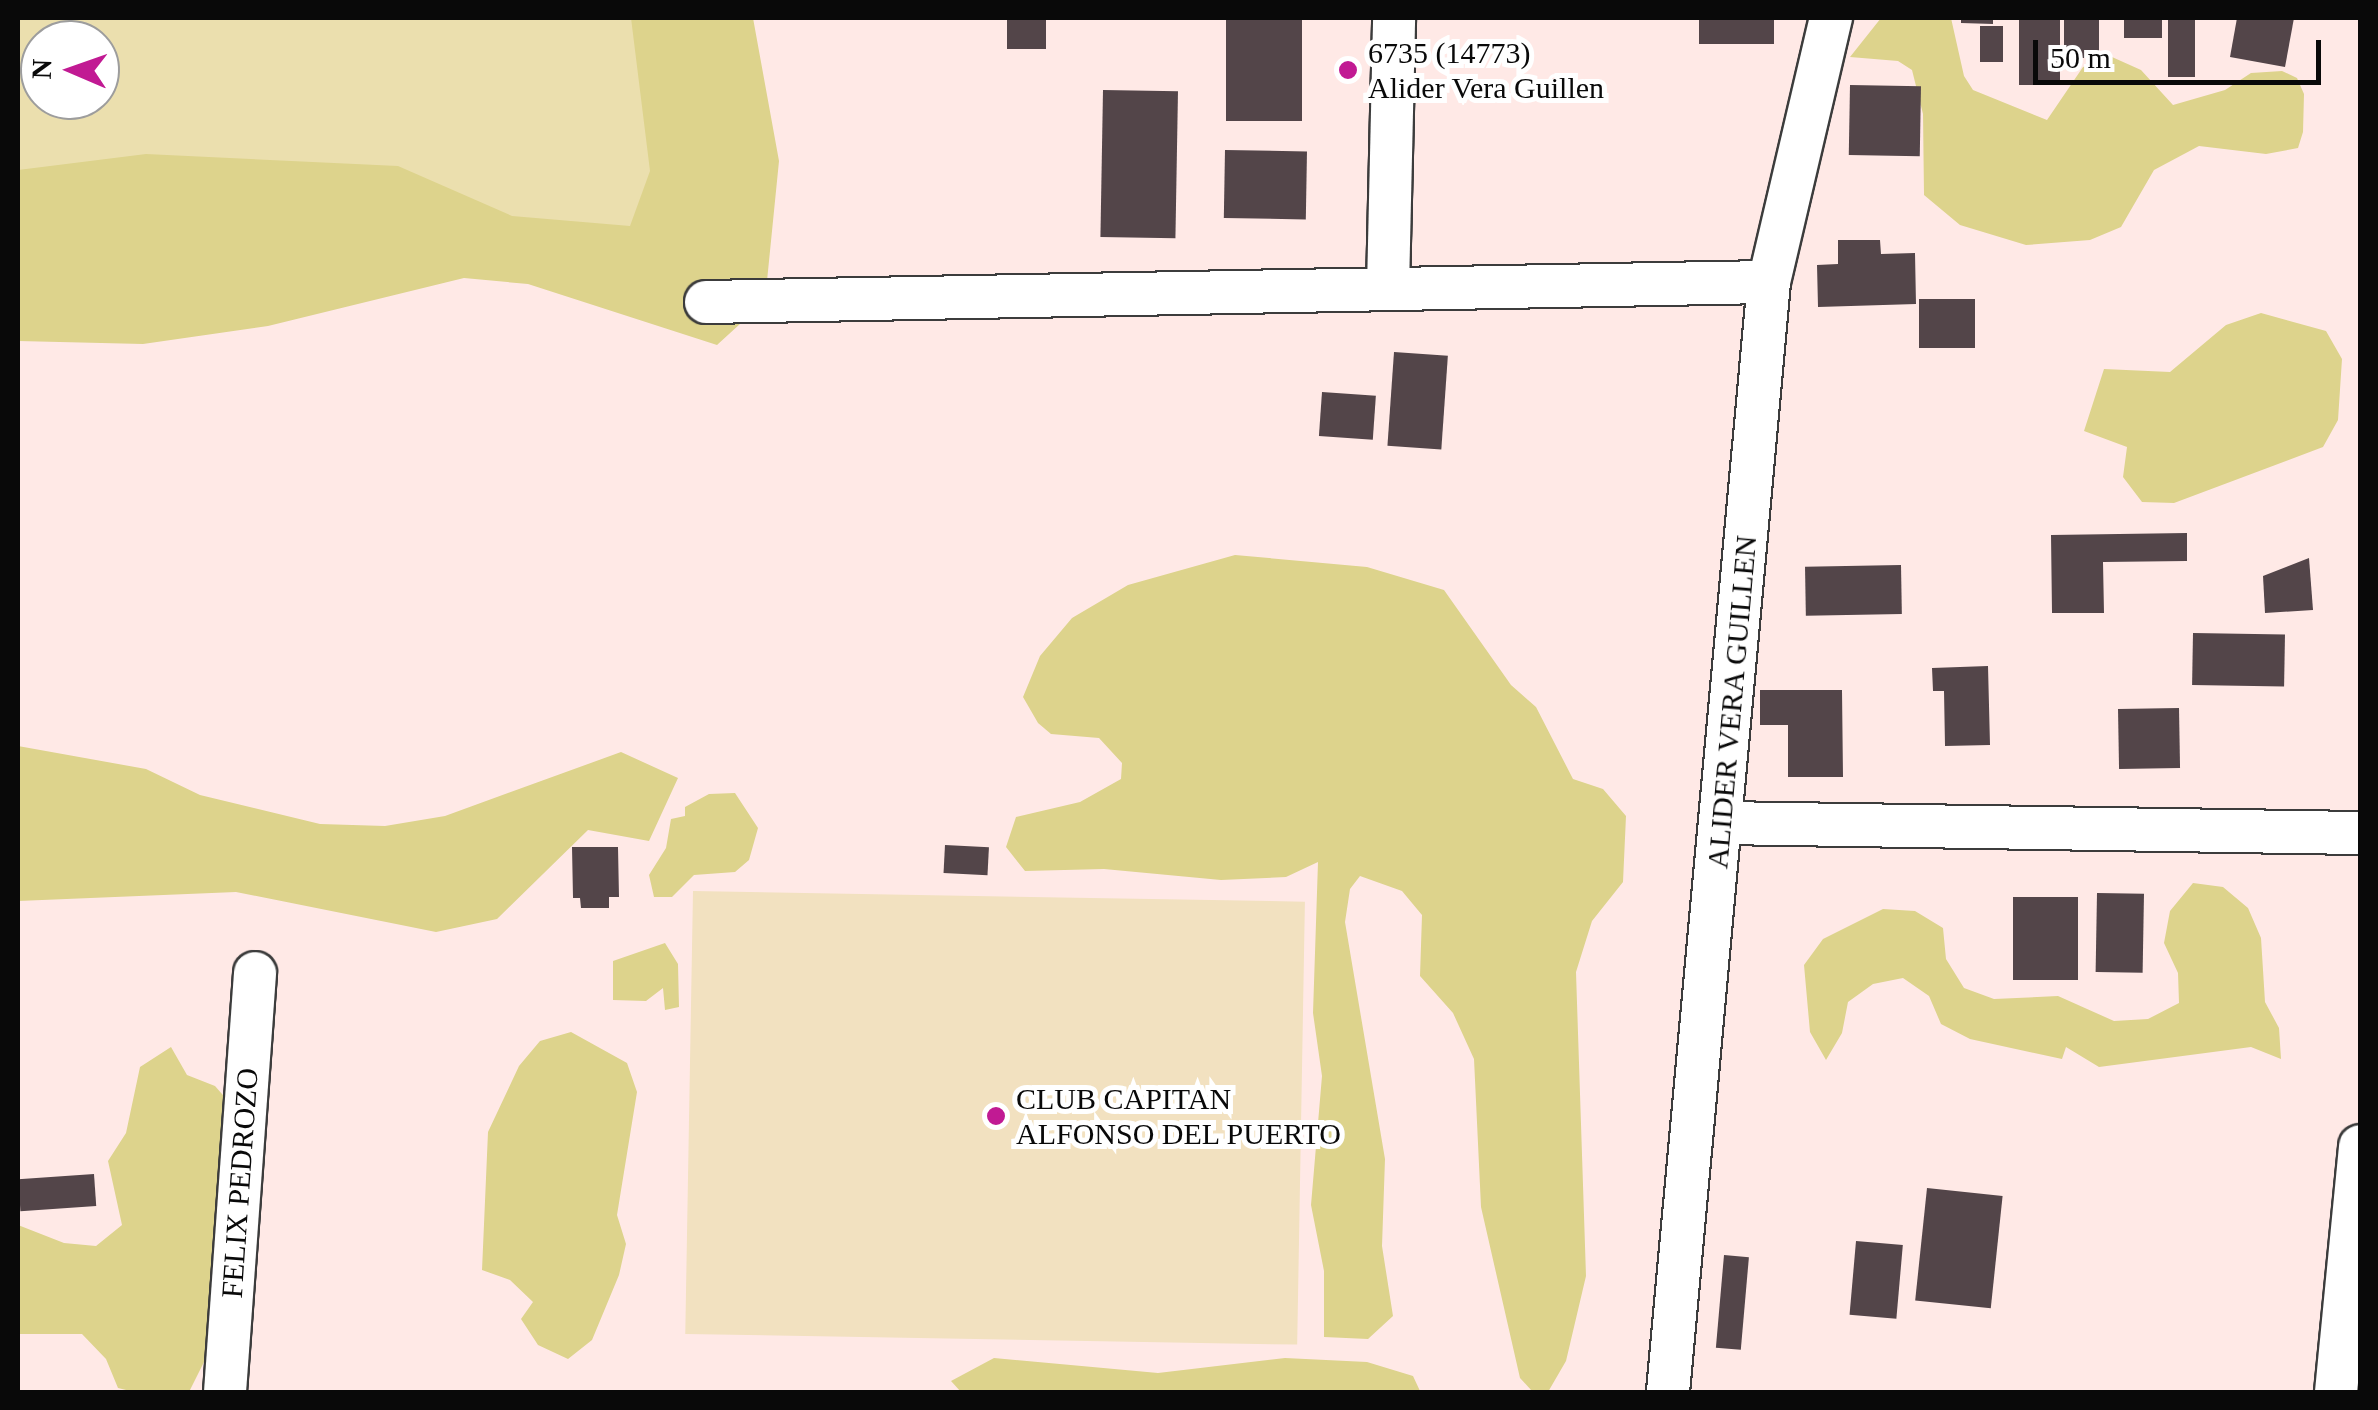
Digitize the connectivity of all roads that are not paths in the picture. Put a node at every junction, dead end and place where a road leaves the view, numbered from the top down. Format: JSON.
{"nodes":[{"id":1,"x":1394,"y":18,"type":"edge"},
{"id":2,"x":1831,"y":18,"type":"edge"},
{"id":3,"x":1770,"y":282,"type":"junction"},
{"id":4,"x":1388,"y":288,"type":"junction"},
{"id":5,"x":706,"y":302,"type":"dead end"},
{"id":6,"x":1722,"y":823,"type":"junction"},
{"id":7,"x":2360,"y":833,"type":"edge"},
{"id":8,"x":255,"y":973,"type":"dead end"},
{"id":9,"x":2360,"y":1146,"type":"edge"},
{"id":10,"x":225,"y":1392,"type":"edge"},
{"id":11,"x":1668,"y":1392,"type":"edge"},
{"id":12,"x":2336,"y":1392,"type":"edge"}],
"edges":[{"from":1,"to":4,"type":"street"},
{"from":2,"to":3,"type":"street","name":"ALIDER VERA GUILLEN"},
{"from":3,"to":4,"type":"street"},
{"from":3,"to":6,"type":"street","name":"ALIDER VERA GUILLEN"},
{"from":4,"to":5,"type":"street"},
{"from":6,"to":7,"type":"street"},
{"from":6,"to":11,"type":"street","name":"ALIDER VERA GUILLEN"},
{"from":8,"to":10,"type":"street","name":"FELIX PEDROZO"},
{"from":9,"to":12,"type":"street"}]}
